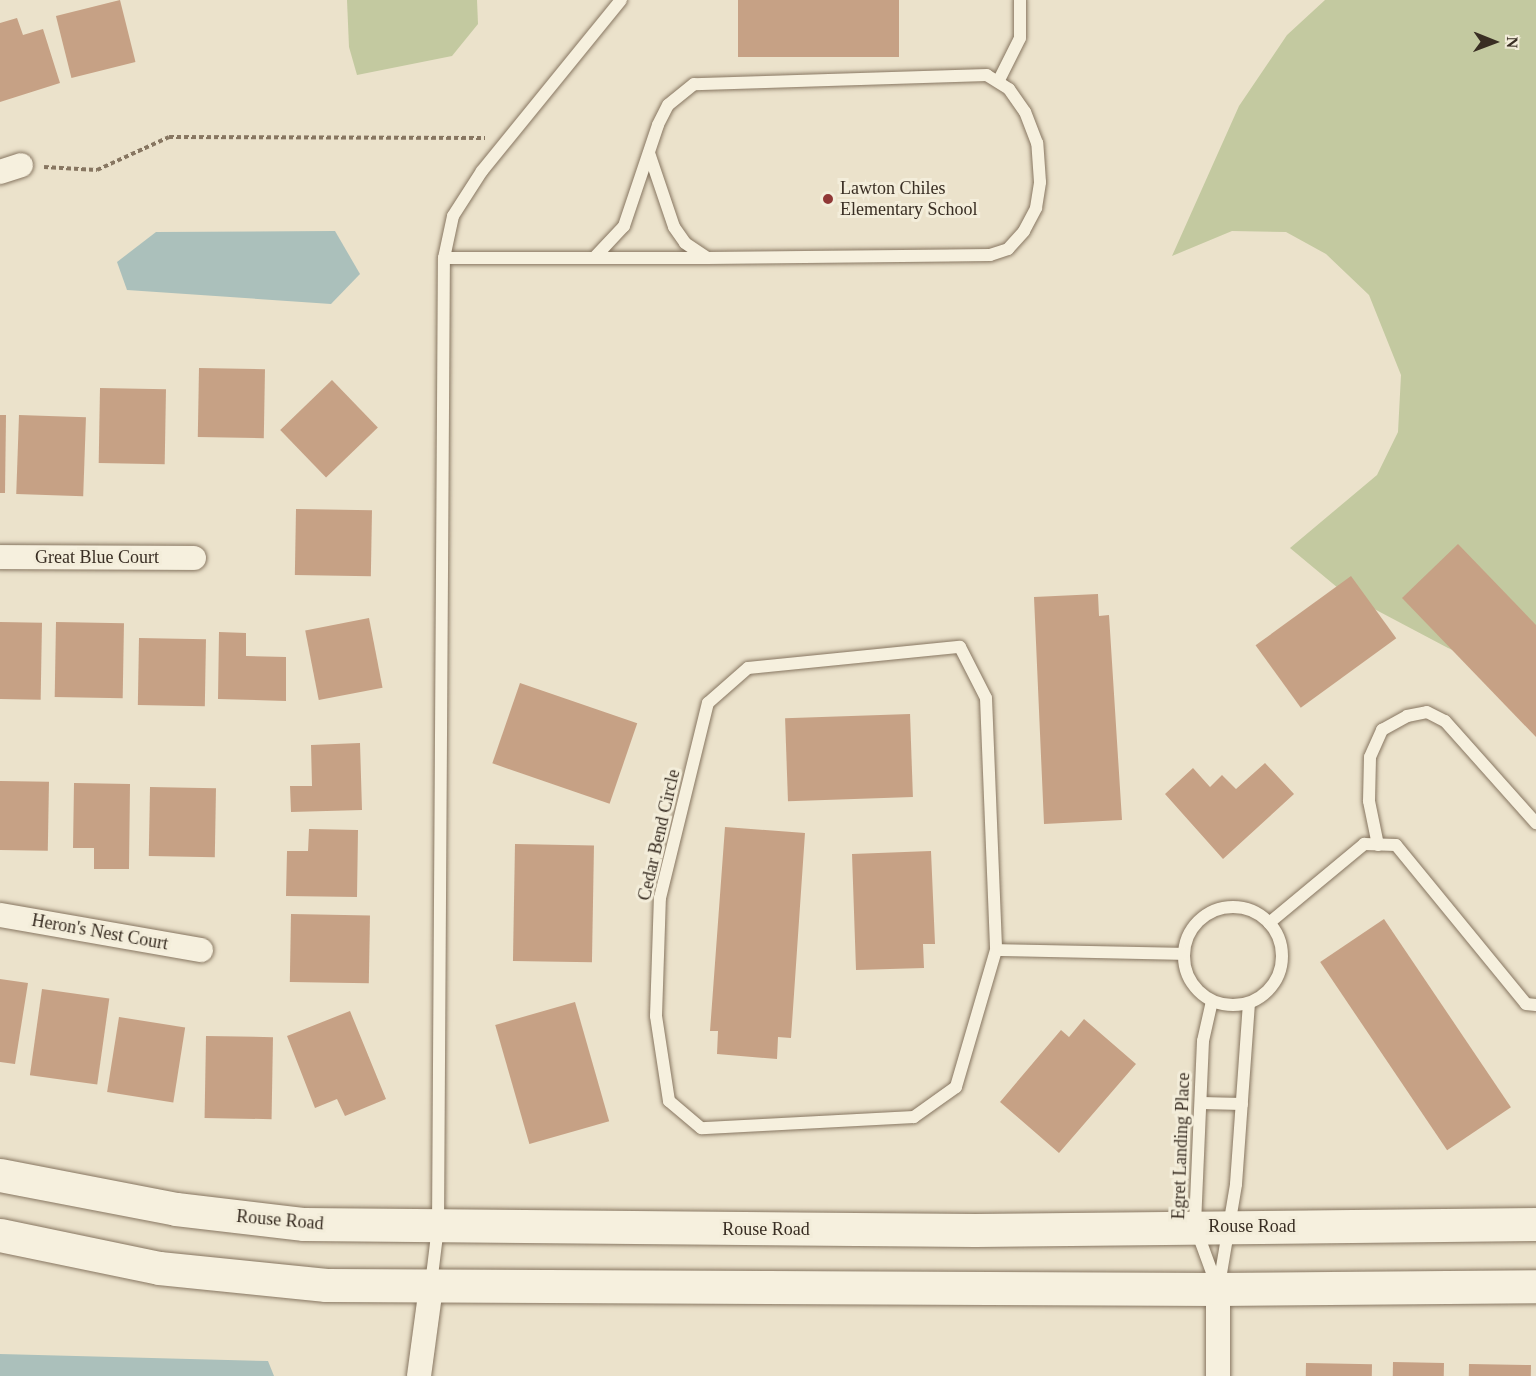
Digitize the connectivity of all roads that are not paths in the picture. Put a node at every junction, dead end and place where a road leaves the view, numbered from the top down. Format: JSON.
{"nodes":[{"id":1,"x":621,"y":0,"type":"edge"},
{"id":2,"x":1020,"y":0,"type":"edge"},
{"id":3,"x":999,"y":80,"type":"junction"},
{"id":4,"x":649,"y":152,"type":"junction"},
{"id":5,"x":444,"y":258,"type":"junction"},
{"id":6,"x":594,"y":258,"type":"junction"},
{"id":7,"x":707,"y":258,"type":"junction"},
{"id":8,"x":0,"y":556,"type":"edge"},
{"id":9,"x":194,"y":558,"type":"dead end"},
{"id":10,"x":1536,"y":823,"type":"edge"},
{"id":11,"x":1378,"y":845,"type":"junction"},
{"id":12,"x":0,"y":915,"type":"edge"},
{"id":13,"x":1269,"y":923,"type":"junction"},
{"id":14,"x":201,"y":950,"type":"dead end"},
{"id":15,"x":996,"y":950,"type":"junction"},
{"id":16,"x":1184,"y":954,"type":"junction"},
{"id":17,"x":1212,"y":1001,"type":"junction"},
{"id":18,"x":1249,"y":1003,"type":"junction"},
{"id":19,"x":1536,"y":1005,"type":"edge"},
{"id":20,"x":1201,"y":1103,"type":"junction"},
{"id":21,"x":1242,"y":1104,"type":"junction"},
{"id":22,"x":0,"y":1175,"type":"edge"},
{"id":23,"x":1536,"y":1224,"type":"edge"},
{"id":24,"x":1211,"y":1226,"type":"junction"},
{"id":25,"x":438,"y":1227,"type":"junction"},
{"id":26,"x":0,"y":1235,"type":"edge"},
{"id":27,"x":1536,"y":1286,"type":"edge"},
{"id":28,"x":431,"y":1287,"type":"junction"},
{"id":29,"x":1218,"y":1289,"type":"junction"},
{"id":30,"x":418,"y":1376,"type":"edge"},
{"id":31,"x":1218,"y":1376,"type":"edge"}],
"edges":[{"from":1,"to":5,"type":"lane"},
{"from":2,"to":3,"type":"lane"},
{"from":3,"to":4,"type":"lane"},
{"from":3,"to":7,"type":"lane"},
{"from":4,"to":6,"type":"lane"},
{"from":4,"to":7,"type":"lane"},
{"from":5,"to":6,"type":"lane"},
{"from":5,"to":25,"type":"lane"},
{"from":6,"to":7,"type":"lane"},
{"from":8,"to":9,"type":"street","name":"Great Blue Court"},
{"from":10,"to":11,"type":"lane"},
{"from":11,"to":13,"type":"lane"},
{"from":11,"to":19,"type":"lane"},
{"from":12,"to":14,"type":"street","name":"Heron's Nest Court"},
{"from":13,"to":16,"type":"lane"},
{"from":13,"to":18,"type":"lane"},
{"from":15,"to":15,"type":"lane","name":"Cedar Bend Circle"},
{"from":15,"to":16,"type":"lane"},
{"from":16,"to":17,"type":"lane"},
{"from":17,"to":18,"type":"lane"},
{"from":17,"to":20,"type":"lane","name":"Egret Landing Place"},
{"from":18,"to":21,"type":"lane","name":"Egret Landing Place"},
{"from":20,"to":21,"type":"lane"},
{"from":20,"to":24,"type":"lane","name":"Egret Landing Place"},
{"from":21,"to":24,"type":"lane","name":"Egret Landing Place"},
{"from":22,"to":25,"type":"street","name":"Rouse Road"},
{"from":23,"to":24,"type":"street","name":"Rouse Road"},
{"from":24,"to":25,"type":"street","name":"Rouse Road"},
{"from":24,"to":29,"type":"lane","name":"Egret Landing Place"},
{"from":24,"to":29,"type":"lane","name":"Egret Landing Place"},
{"from":25,"to":28,"type":"lane"},
{"from":26,"to":28,"type":"street"},
{"from":27,"to":29,"type":"street"},
{"from":28,"to":29,"type":"street"},
{"from":28,"to":30,"type":"street"},
{"from":29,"to":31,"type":"street"}]}
